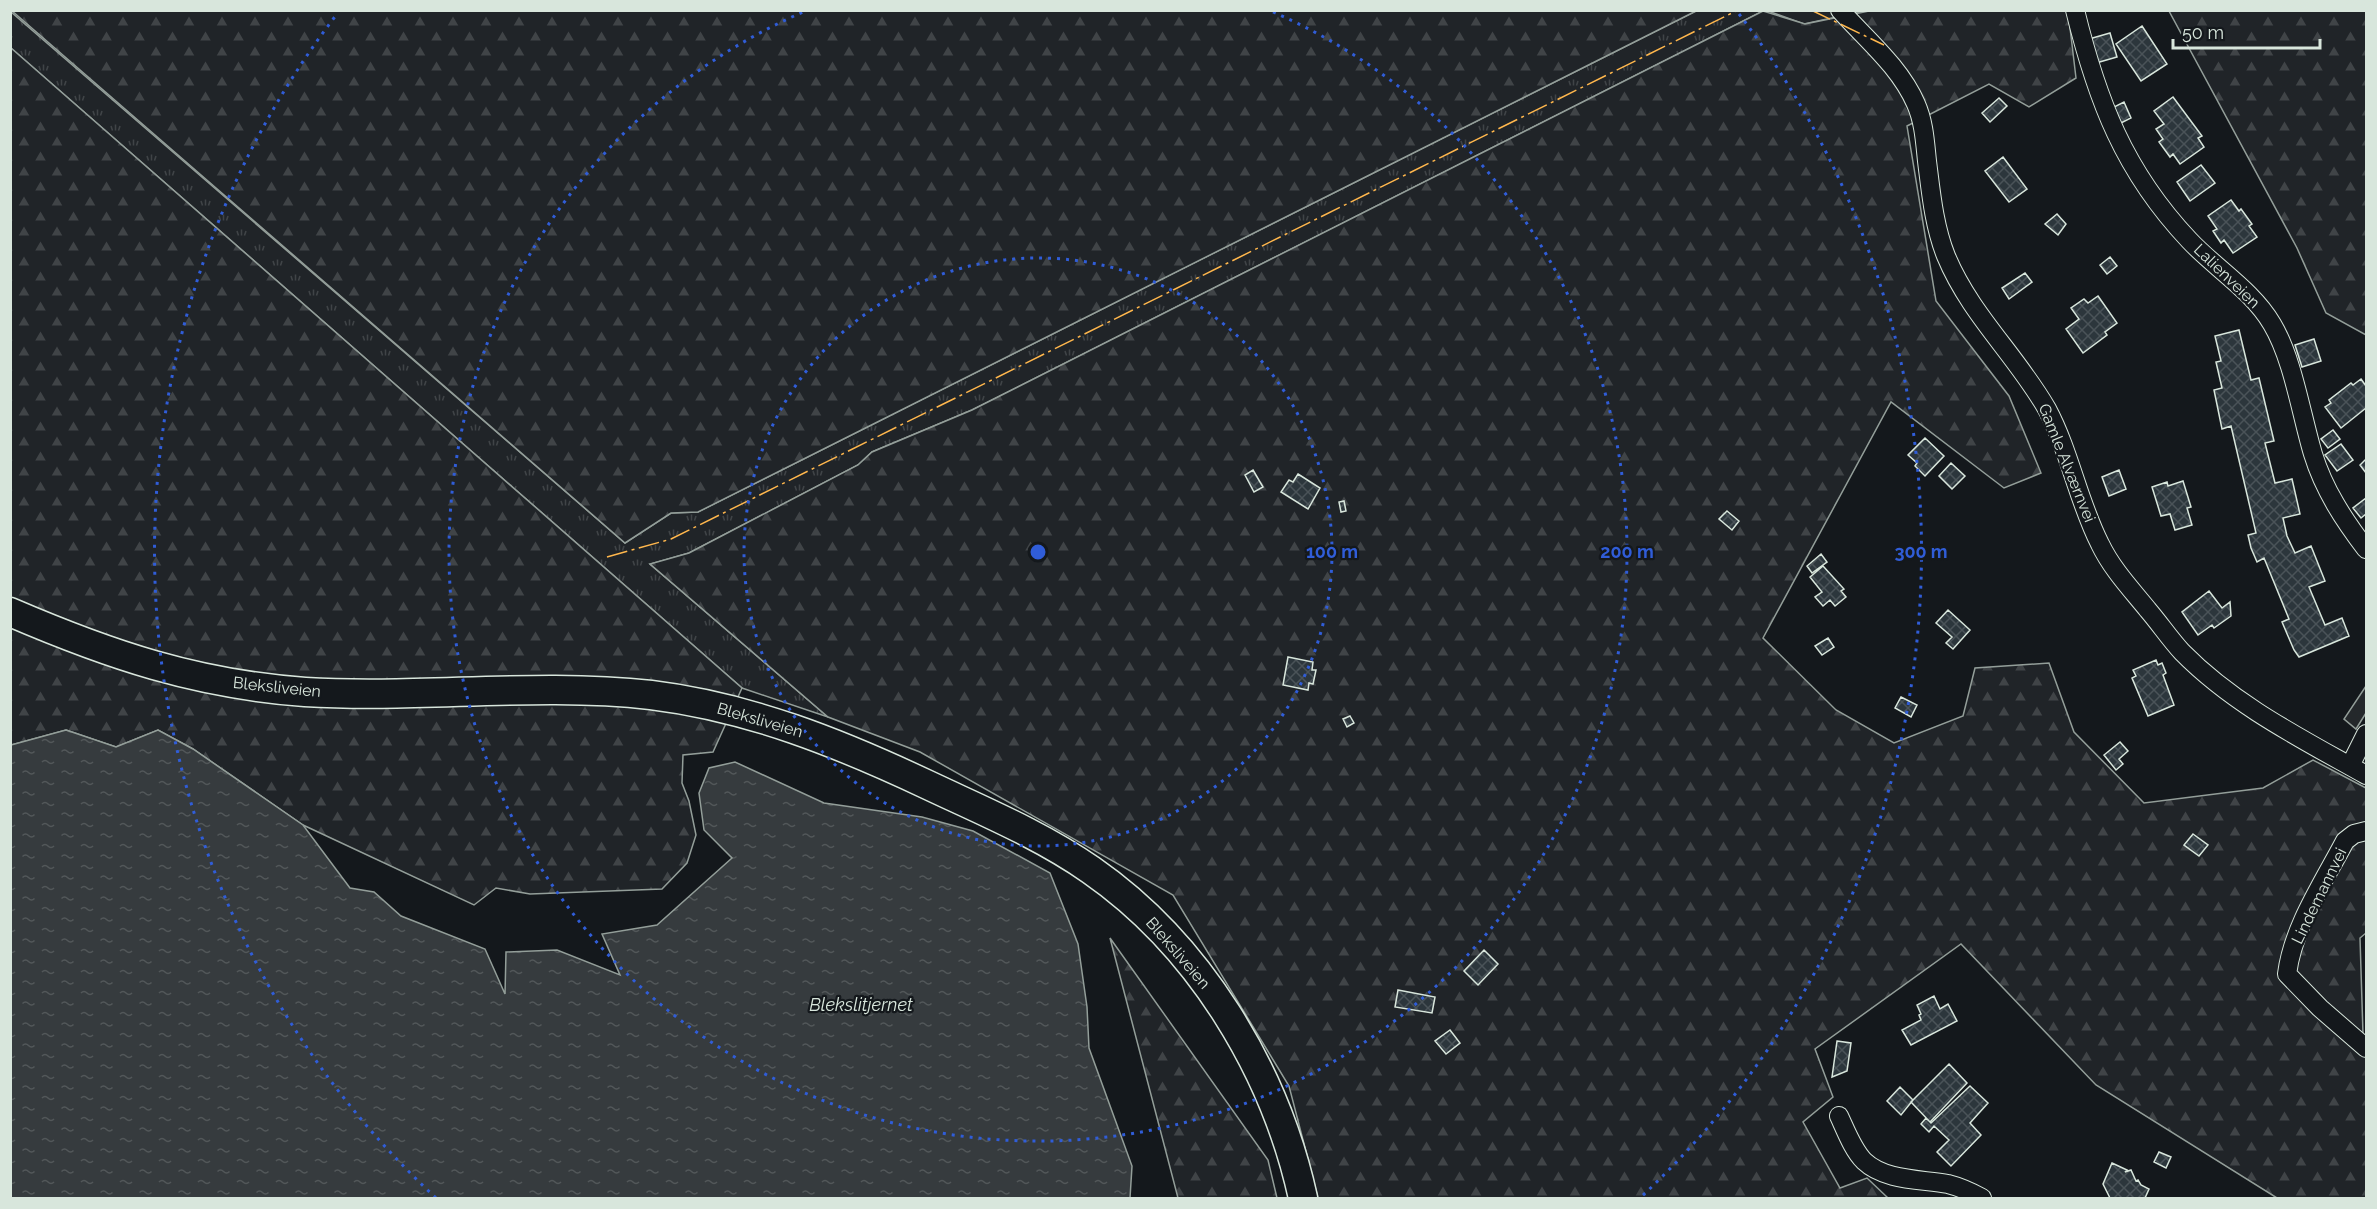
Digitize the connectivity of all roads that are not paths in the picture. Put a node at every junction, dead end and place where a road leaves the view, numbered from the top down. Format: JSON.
{"nodes":[{"id":1,"x":1840,"y":10,"type":"edge"},
{"id":2,"x":2075,"y":10,"type":"edge"},
{"id":3,"x":2367,"y":549,"type":"edge"},
{"id":4,"x":10,"y":612,"type":"edge"},
{"id":5,"x":2367,"y":734,"type":"edge"},
{"id":6,"x":2350,"y":766,"type":"junction"},
{"id":7,"x":2367,"y":775,"type":"edge"},
{"id":8,"x":2367,"y":831,"type":"edge"},
{"id":9,"x":2367,"y":1048,"type":"edge"},
{"id":10,"x":1839,"y":1116,"type":"dead end"},
{"id":11,"x":1303,"y":1198,"type":"edge"},
{"id":12,"x":1982,"y":1198,"type":"edge"}],
"edges":[{"from":1,"to":6,"type":"street","name":"Gamle Alværnvei"},
{"from":2,"to":3,"type":"street","name":"Lalienveien"},
{"from":4,"to":11,"type":"main road","name":"Bleksliveien"},
{"from":5,"to":6,"type":"street"},
{"from":6,"to":7,"type":"street","name":"Gamle Alværnvei"},
{"from":8,"to":9,"type":"street","name":"Lindemannvei"},
{"from":10,"to":12,"type":"street"}]}
